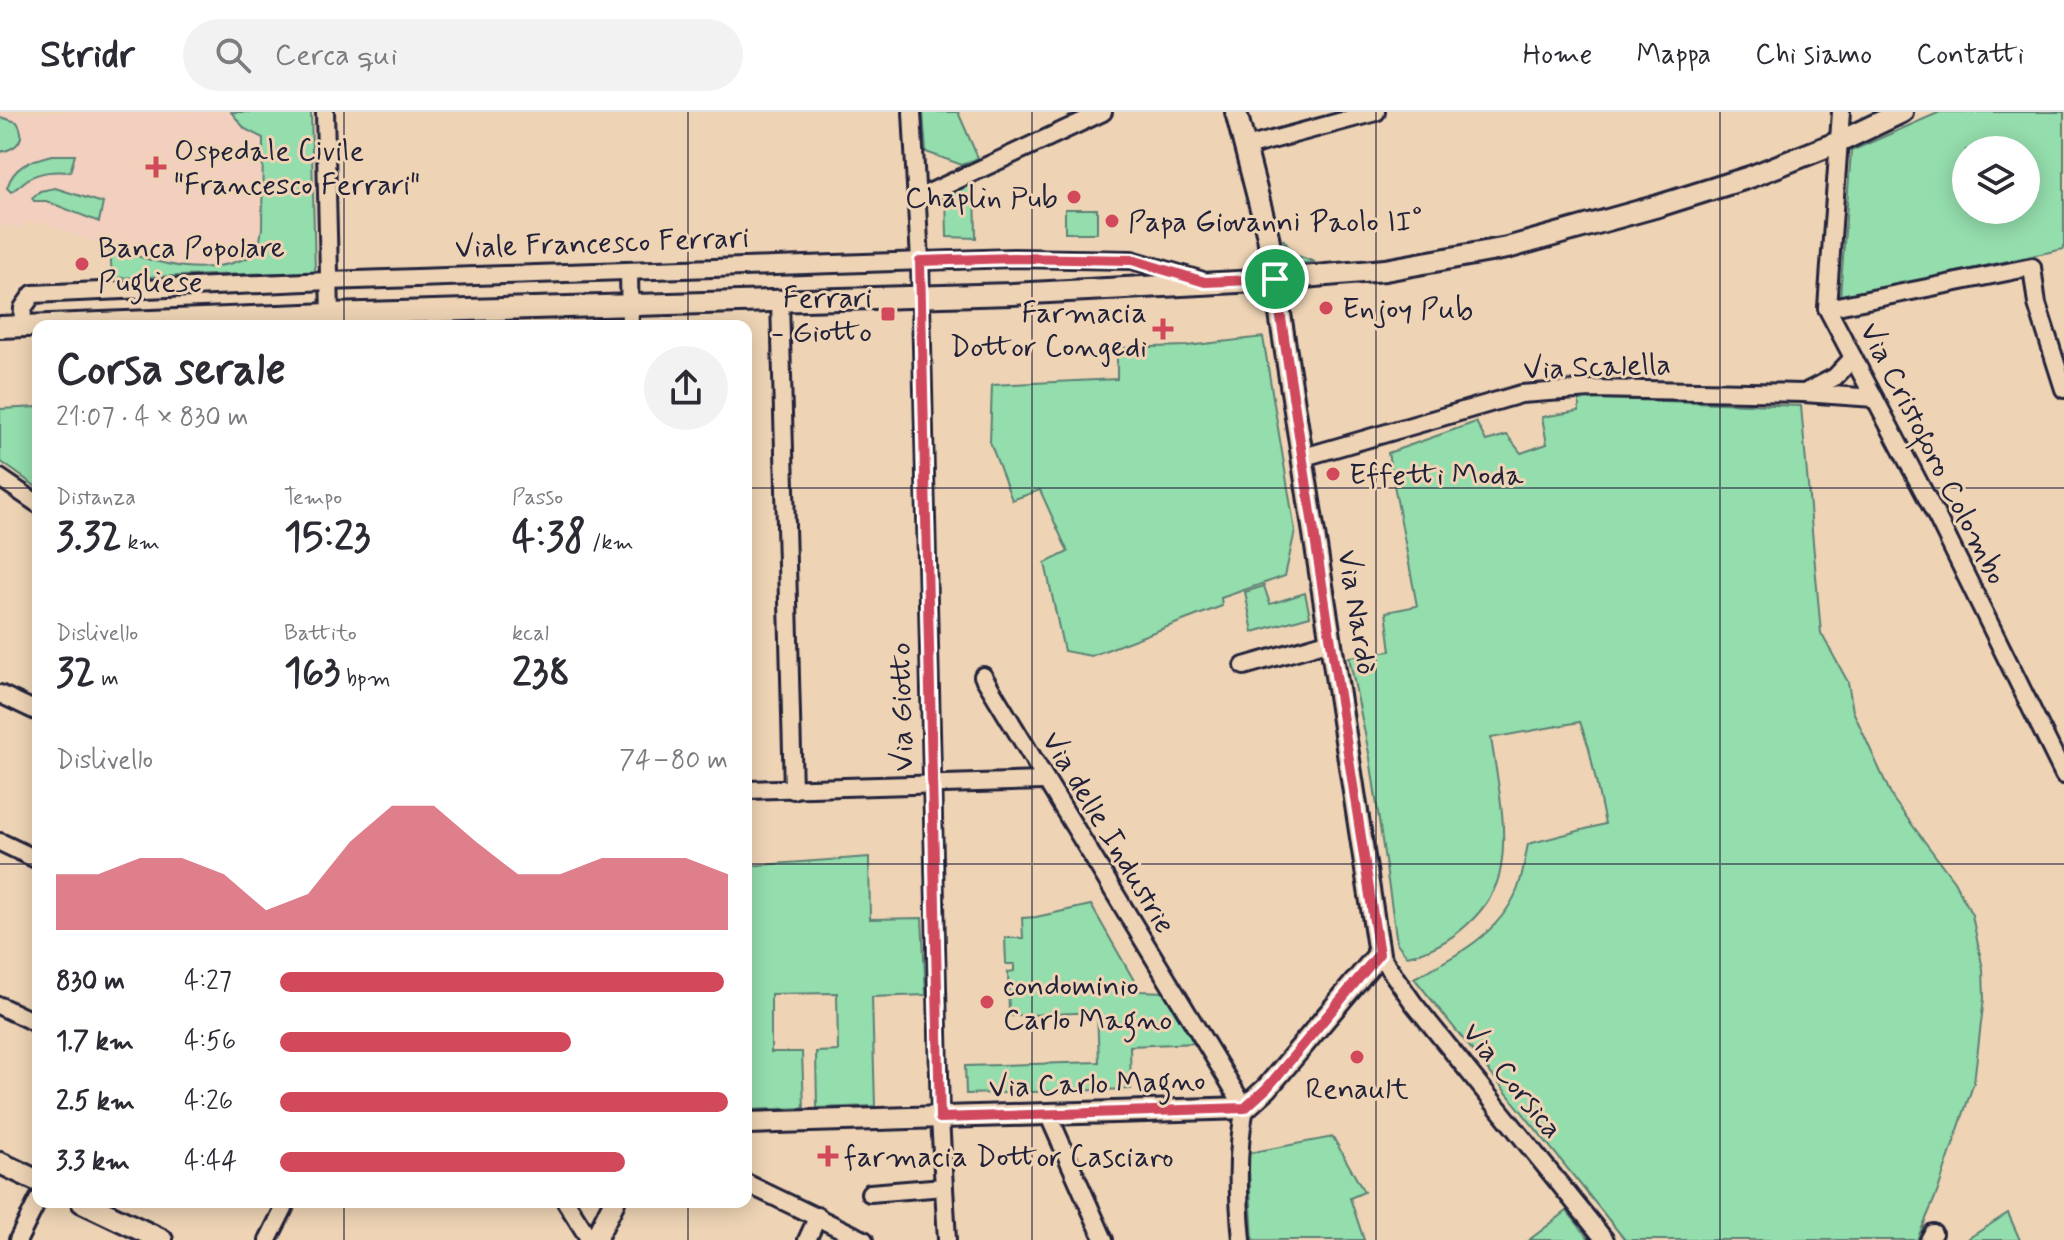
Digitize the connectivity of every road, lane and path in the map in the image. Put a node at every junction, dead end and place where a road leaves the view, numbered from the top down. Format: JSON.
{"nodes":[{"id":1,"x":325,"y":112,"type":"edge"},
{"id":2,"x":912,"y":112,"type":"edge"},
{"id":3,"x":1103,"y":112,"type":"edge"},
{"id":4,"x":1236,"y":112,"type":"edge"},
{"id":5,"x":1376,"y":112,"type":"edge"},
{"id":6,"x":1841,"y":112,"type":"edge"},
{"id":7,"x":1902,"y":112,"type":"edge"},
{"id":8,"x":1841,"y":141,"type":"junction"},
{"id":9,"x":1246,"y":147,"type":"junction"},
{"id":10,"x":918,"y":198,"type":"junction"},
{"id":11,"x":920,"y":261,"type":"junction"},
{"id":12,"x":629,"y":272,"type":"junction"},
{"id":13,"x":1275,"y":279,"type":"junction"},
{"id":14,"x":328,"y":281,"type":"junction"},
{"id":15,"x":1205,"y":282,"type":"junction"},
{"id":16,"x":920,"y":295,"type":"junction"},
{"id":17,"x":780,"y":300,"type":"junction"},
{"id":18,"x":629,"y":305,"type":"junction"},
{"id":19,"x":1827,"y":308,"type":"junction"},
{"id":20,"x":330,"y":314,"type":"junction"},
{"id":21,"x":483,"y":318,"type":"edge"},
{"id":22,"x":291,"y":320,"type":"edge"},
{"id":23,"x":630,"y":320,"type":"edge"},
{"id":24,"x":22,"y":326,"type":"junction"},
{"id":25,"x":32,"y":326,"type":"edge"},
{"id":26,"x":0,"y":327,"type":"edge"},
{"id":27,"x":1853,"y":358,"type":"junction"},
{"id":28,"x":2064,"y":389,"type":"edge"},
{"id":29,"x":1804,"y":393,"type":"junction"},
{"id":30,"x":1874,"y":398,"type":"junction"},
{"id":31,"x":1304,"y":457,"type":"junction"},
{"id":32,"x":0,"y":478,"type":"edge"},
{"id":33,"x":32,"y":500,"type":"edge"},
{"id":34,"x":1331,"y":641,"type":"junction"},
{"id":35,"x":1244,"y":666,"type":"dead end"},
{"id":36,"x":983,"y":676,"type":"dead end"},
{"id":37,"x":0,"y":694,"type":"edge"},
{"id":38,"x":32,"y":709,"type":"edge"},
{"id":39,"x":2064,"y":773,"type":"edge"},
{"id":40,"x":1044,"y":781,"type":"junction"},
{"id":41,"x":930,"y":784,"type":"junction"},
{"id":42,"x":752,"y":790,"type":"edge"},
{"id":43,"x":793,"y":790,"type":"junction"},
{"id":44,"x":0,"y":842,"type":"edge"},
{"id":45,"x":32,"y":857,"type":"edge"},
{"id":46,"x":1379,"y":954,"type":"junction"},
{"id":47,"x":0,"y":1006,"type":"edge"},
{"id":48,"x":32,"y":1021,"type":"edge"},
{"id":49,"x":1245,"y":1108,"type":"junction"},
{"id":50,"x":1048,"y":1114,"type":"junction"},
{"id":51,"x":940,"y":1118,"type":"junction"},
{"id":52,"x":752,"y":1123,"type":"edge"},
{"id":53,"x":0,"y":1163,"type":"edge"},
{"id":54,"x":32,"y":1178,"type":"edge"},
{"id":55,"x":752,"y":1186,"type":"edge"},
{"id":56,"x":944,"y":1187,"type":"junction"},
{"id":57,"x":870,"y":1193,"type":"dead end"},
{"id":58,"x":34,"y":1208,"type":"edge"},
{"id":59,"x":95,"y":1208,"type":"edge"},
{"id":60,"x":284,"y":1208,"type":"edge"},
{"id":61,"x":570,"y":1208,"type":"edge"},
{"id":62,"x":611,"y":1208,"type":"edge"},
{"id":63,"x":818,"y":1216,"type":"junction"},
{"id":64,"x":18,"y":1240,"type":"edge"},
{"id":65,"x":162,"y":1240,"type":"edge"},
{"id":66,"x":268,"y":1240,"type":"edge"},
{"id":67,"x":593,"y":1240,"type":"edge"},
{"id":68,"x":807,"y":1240,"type":"edge"},
{"id":69,"x":864,"y":1240,"type":"edge"},
{"id":70,"x":947,"y":1240,"type":"edge"},
{"id":71,"x":1104,"y":1240,"type":"edge"},
{"id":72,"x":1242,"y":1240,"type":"edge"},
{"id":73,"x":1605,"y":1240,"type":"edge"}],
"edges":[{"from":1,"to":14,"type":"street"},
{"from":2,"to":10,"type":"street","name":"Via Giotto"},
{"from":3,"to":10,"type":"street"},
{"from":4,"to":9,"type":"street","name":"Via Nardò"},
{"from":5,"to":9,"type":"street"},
{"from":6,"to":8,"type":"street","name":"Via Cristoforo Colombo"},
{"from":7,"to":8,"type":"street","name":"Viale Francesco Ferrari"},
{"from":8,"to":13,"type":"street","name":"Viale Francesco Ferrari"},
{"from":8,"to":19,"type":"street","name":"Via Cristoforo Colombo"},
{"from":9,"to":13,"type":"street","name":"Via Nardò"},
{"from":10,"to":11,"type":"street","name":"Via Giotto"},
{"from":11,"to":12,"type":"street","name":"Viale Francesco Ferrari"},
{"from":11,"to":15,"type":"street","name":"Viale Francesco Ferrari"},
{"from":11,"to":16,"type":"street","name":"Via Giotto"},
{"from":12,"to":14,"type":"street","name":"Viale Francesco Ferrari"},
{"from":12,"to":18,"type":"street"},
{"from":13,"to":15,"type":"street","name":"Viale Francesco Ferrari"},
{"from":13,"to":31,"type":"street","name":"Via Nardò"},
{"from":14,"to":20,"type":"street"},
{"from":14,"to":24,"type":"street","name":"Viale Francesco Ferrari"},
{"from":15,"to":16,"type":"street","name":"Viale Francesco Ferrari"},
{"from":16,"to":17,"type":"street","name":"Viale Francesco Ferrari"},
{"from":16,"to":41,"type":"street","name":"Via Giotto"},
{"from":17,"to":18,"type":"street","name":"Viale Francesco Ferrari"},
{"from":17,"to":43,"type":"street"},
{"from":18,"to":21,"type":"street","name":"Viale Francesco Ferrari"},
{"from":18,"to":23,"type":"street"},
{"from":19,"to":27,"type":"street","name":"Via Cristoforo Colombo"},
{"from":19,"to":28,"type":"street"},
{"from":20,"to":21,"type":"street","name":"Viale Francesco Ferrari"},
{"from":20,"to":22,"type":"street","name":"Viale Francesco Ferrari"},
{"from":24,"to":25,"type":"street","name":"Viale Francesco Ferrari"},
{"from":24,"to":26,"type":"street","name":"Viale Francesco Ferrari"},
{"from":27,"to":29,"type":"street"},
{"from":27,"to":30,"type":"street","name":"Via Cristoforo Colombo"},
{"from":29,"to":30,"type":"street","name":"Via Scalella"},
{"from":29,"to":31,"type":"street","name":"Via Scalella"},
{"from":30,"to":39,"type":"street","name":"Via Cristoforo Colombo"},
{"from":31,"to":34,"type":"street","name":"Via Nardò"},
{"from":32,"to":33,"type":"street"},
{"from":34,"to":35,"type":"street"},
{"from":34,"to":46,"type":"street","name":"Via Nardò"},
{"from":36,"to":40,"type":"street","name":"Via delle Industrie"},
{"from":37,"to":38,"type":"street"},
{"from":40,"to":41,"type":"street"},
{"from":40,"to":49,"type":"street","name":"Via delle Industrie"},
{"from":41,"to":43,"type":"street"},
{"from":41,"to":51,"type":"street","name":"Via Giotto"},
{"from":42,"to":43,"type":"street"},
{"from":44,"to":45,"type":"street"},
{"from":46,"to":49,"type":"street","name":"Via Carlo Magno"},
{"from":46,"to":73,"type":"street","name":"Via Corsica"},
{"from":47,"to":48,"type":"street"},
{"from":49,"to":50,"type":"street","name":"Via Carlo Magno"},
{"from":49,"to":72,"type":"street"},
{"from":50,"to":51,"type":"street","name":"Via Carlo Magno"},
{"from":50,"to":71,"type":"street"},
{"from":51,"to":52,"type":"street","name":"Via Carlo Magno"},
{"from":51,"to":56,"type":"street","name":"Via Giotto"},
{"from":53,"to":54,"type":"street"},
{"from":55,"to":63,"type":"street"},
{"from":56,"to":57,"type":"street"},
{"from":56,"to":70,"type":"street","name":"Via Giotto"},
{"from":58,"to":64,"type":"street"},
{"from":59,"to":65,"type":"street"},
{"from":60,"to":66,"type":"street"},
{"from":61,"to":67,"type":"street"},
{"from":62,"to":67,"type":"street"},
{"from":63,"to":68,"type":"street"},
{"from":63,"to":69,"type":"street"}]}
